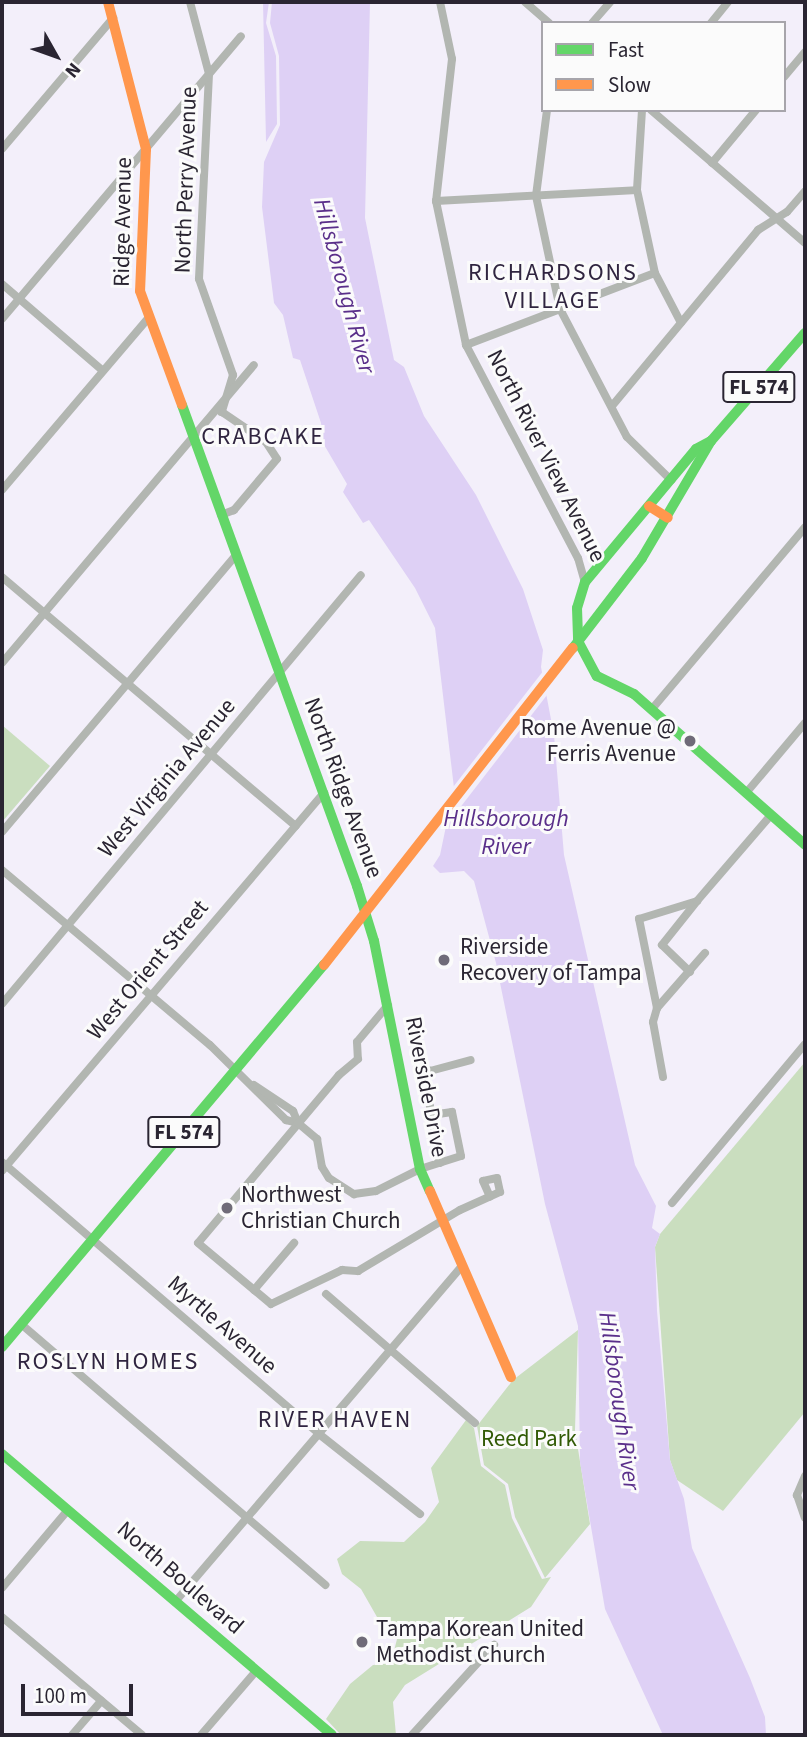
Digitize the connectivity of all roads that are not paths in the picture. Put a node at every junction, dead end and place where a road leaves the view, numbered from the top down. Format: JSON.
{"nodes":[{"id":1,"x":108,"y":2,"type":"edge"},
{"id":2,"x":190,"y":2,"type":"edge"},
{"id":3,"x":440,"y":2,"type":"edge"},
{"id":4,"x":525,"y":2,"type":"edge"},
{"id":5,"x":610,"y":2,"type":"edge"},
{"id":6,"x":729,"y":2,"type":"edge"},
{"id":7,"x":113,"y":18,"type":"junction"},
{"id":8,"x":548,"y":21,"type":"edge"},
{"id":9,"x":594,"y":21,"type":"edge"},
{"id":10,"x":713,"y":21,"type":"edge"},
{"id":11,"x":241,"y":36,"type":"dead end"},
{"id":12,"x":805,"y":52,"type":"edge"},
{"id":13,"x":209,"y":74,"type":"junction"},
{"id":14,"x":786,"y":75,"type":"edge"},
{"id":15,"x":547,"y":112,"type":"edge"},
{"id":16,"x":642,"y":112,"type":"edge"},
{"id":17,"x":653,"y":112,"type":"edge"},
{"id":18,"x":754,"y":112,"type":"edge"},
{"id":19,"x":2,"y":149,"type":"edge"},
{"id":20,"x":146,"y":149,"type":"junction"},
{"id":21,"x":712,"y":163,"type":"junction"},
{"id":22,"x":637,"y":190,"type":"junction"},
{"id":23,"x":805,"y":191,"type":"edge"},
{"id":24,"x":536,"y":196,"type":"junction"},
{"id":25,"x":436,"y":201,"type":"junction"},
{"id":26,"x":776,"y":219,"type":"junction"},
{"id":27,"x":805,"y":243,"type":"edge"},
{"id":28,"x":655,"y":274,"type":"junction"},
{"id":29,"x":2,"y":284,"type":"edge"},
{"id":30,"x":19,"y":299,"type":"junction"},
{"id":31,"x":560,"y":309,"type":"junction"},
{"id":32,"x":149,"y":317,"type":"junction"},
{"id":33,"x":2,"y":319,"type":"edge"},
{"id":34,"x":681,"y":323,"type":"junction"},
{"id":35,"x":805,"y":333,"type":"edge"},
{"id":36,"x":466,"y":345,"type":"junction"},
{"id":37,"x":254,"y":365,"type":"dead end"},
{"id":38,"x":103,"y":370,"type":"junction"},
{"id":39,"x":227,"y":397,"type":"junction"},
{"id":40,"x":612,"y":406,"type":"junction"},
{"id":41,"x":193,"y":438,"type":"junction"},
{"id":42,"x":711,"y":441,"type":"junction"},
{"id":43,"x":671,"y":480,"type":"junction"},
{"id":44,"x":2,"y":491,"type":"edge"},
{"id":45,"x":649,"y":506,"type":"junction"},
{"id":46,"x":221,"y":515,"type":"junction"},
{"id":47,"x":668,"y":518,"type":"junction"},
{"id":48,"x":805,"y":527,"type":"edge"},
{"id":49,"x":235,"y":556,"type":"junction"},
{"id":50,"x":361,"y":575,"type":"dead end"},
{"id":51,"x":2,"y":578,"type":"edge"},
{"id":52,"x":585,"y":582,"type":"junction"},
{"id":53,"x":44,"y":613,"type":"junction"},
{"id":54,"x":2,"y":663,"type":"edge"},
{"id":55,"x":279,"y":675,"type":"junction"},
{"id":56,"x":128,"y":684,"type":"junction"},
{"id":57,"x":652,"y":709,"type":"junction"},
{"id":58,"x":805,"y":723,"type":"edge"},
{"id":59,"x":212,"y":754,"type":"junction"},
{"id":60,"x":324,"y":793,"type":"junction"},
{"id":61,"x":746,"y":793,"type":"junction"},
{"id":62,"x":771,"y":815,"type":"junction"},
{"id":63,"x":296,"y":826,"type":"junction"},
{"id":64,"x":2,"y":832,"type":"edge"},
{"id":65,"x":805,"y":845,"type":"edge"},
{"id":66,"x":2,"y":870,"type":"edge"},
{"id":67,"x":697,"y":901,"type":"junction"},
{"id":68,"x":366,"y":916,"type":"junction"},
{"id":69,"x":68,"y":925,"type":"junction"},
{"id":70,"x":705,"y":953,"type":"dead end"},
{"id":71,"x":690,"y":972,"type":"junction"},
{"id":72,"x":151,"y":995,"type":"junction"},
{"id":73,"x":2,"y":1004,"type":"edge"},
{"id":74,"x":388,"y":1005,"type":"junction"},
{"id":75,"x":657,"y":1008,"type":"junction"},
{"id":76,"x":805,"y":1044,"type":"edge"},
{"id":77,"x":471,"y":1060,"type":"dead end"},
{"id":78,"x":237,"y":1069,"type":"junction"},
{"id":79,"x":663,"y":1077,"type":"dead end"},
{"id":80,"x":431,"y":1115,"type":"junction"},
{"id":81,"x":298,"y":1123,"type":"junction"},
{"id":82,"x":440,"y":1163,"type":"junction"},
{"id":83,"x":3,"y":1166,"type":"edge"},
{"id":84,"x":420,"y":1169,"type":"junction"},
{"id":85,"x":490,"y":1196,"type":"dead end"},
{"id":86,"x":672,"y":1203,"type":"dead end"},
{"id":87,"x":444,"y":1220,"type":"junction"},
{"id":88,"x":93,"y":1240,"type":"junction"},
{"id":89,"x":294,"y":1243,"type":"dead end"},
{"id":90,"x":463,"y":1266,"type":"junction"},
{"id":91,"x":254,"y":1290,"type":"junction"},
{"id":92,"x":326,"y":1294,"type":"dead end"},
{"id":93,"x":21,"y":1324,"type":"junction"},
{"id":94,"x":2,"y":1348,"type":"edge"},
{"id":95,"x":391,"y":1350,"type":"junction"},
{"id":96,"x":511,"y":1377,"type":"dead end"},
{"id":97,"x":475,"y":1423,"type":"dead end"},
{"id":98,"x":319,"y":1433,"type":"junction"},
{"id":99,"x":2,"y":1454,"type":"edge"},
{"id":100,"x":805,"y":1476,"type":"edge"},
{"id":101,"x":68,"y":1510,"type":"junction"},
{"id":102,"x":421,"y":1514,"type":"dead end"},
{"id":103,"x":247,"y":1517,"type":"junction"},
{"id":104,"x":805,"y":1518,"type":"edge"},
{"id":105,"x":326,"y":1585,"type":"dead end"},
{"id":106,"x":2,"y":1588,"type":"edge"},
{"id":107,"x":175,"y":1602,"type":"junction"},
{"id":108,"x":2,"y":1617,"type":"edge"},
{"id":109,"x":494,"y":1645,"type":"dead end"},
{"id":110,"x":256,"y":1671,"type":"junction"},
{"id":111,"x":101,"y":1701,"type":"junction"},
{"id":112,"x":72,"y":1735,"type":"edge"},
{"id":113,"x":142,"y":1735,"type":"edge"},
{"id":114,"x":201,"y":1735,"type":"edge"},
{"id":115,"x":332,"y":1735,"type":"edge"},
{"id":116,"x":412,"y":1735,"type":"edge"}],
"edges":[{"from":1,"to":7,"type":"street","name":"Ridge Avenue"},
{"from":2,"to":13,"type":"street","name":"North Perry Avenue"},
{"from":3,"to":25,"type":"street","name":"North River View Avenue"},
{"from":4,"to":8,"type":"street"},
{"from":5,"to":9,"type":"street"},
{"from":6,"to":10,"type":"street"},
{"from":7,"to":19,"type":"street"},
{"from":7,"to":20,"type":"street","name":"Ridge Avenue"},
{"from":11,"to":13,"type":"street"},
{"from":12,"to":14,"type":"street"},
{"from":13,"to":20,"type":"street"},
{"from":13,"to":39,"type":"street","name":"North Perry Avenue"},
{"from":15,"to":24,"type":"street"},
{"from":16,"to":22,"type":"street"},
{"from":17,"to":21,"type":"street"},
{"from":18,"to":21,"type":"street"},
{"from":20,"to":30,"type":"street"},
{"from":20,"to":32,"type":"street","name":"Ridge Avenue"},
{"from":21,"to":26,"type":"street"},
{"from":22,"to":24,"type":"street"},
{"from":22,"to":28,"type":"street"},
{"from":23,"to":26,"type":"street"},
{"from":24,"to":25,"type":"street"},
{"from":24,"to":31,"type":"street"},
{"from":25,"to":36,"type":"street","name":"North River View Avenue"},
{"from":26,"to":27,"type":"street"},
{"from":26,"to":34,"type":"street"},
{"from":28,"to":31,"type":"street"},
{"from":28,"to":34,"type":"street"},
{"from":29,"to":30,"type":"street"},
{"from":30,"to":33,"type":"street"},
{"from":30,"to":38,"type":"street"},
{"from":31,"to":36,"type":"street"},
{"from":31,"to":40,"type":"street"},
{"from":32,"to":38,"type":"street"},
{"from":32,"to":41,"type":"street","name":"Ridge Avenue"},
{"from":34,"to":40,"type":"street"},
{"from":35,"to":42,"type":"street","number":"FL 574"},
{"from":36,"to":52,"type":"street","name":"North River View Avenue"},
{"from":37,"to":39,"type":"street"},
{"from":38,"to":44,"type":"street"},
{"from":39,"to":41,"type":"street"},
{"from":39,"to":46,"type":"street"},
{"from":40,"to":43,"type":"street"},
{"from":41,"to":46,"type":"street","name":"Ridge Avenue"},
{"from":41,"to":53,"type":"street"},
{"from":42,"to":43,"type":"street"},
{"from":42,"to":47,"type":"street","number":"FL 574"},
{"from":43,"to":45,"type":"street"},
{"from":45,"to":47,"type":"street"},
{"from":45,"to":52,"type":"street"},
{"from":46,"to":49,"type":"street","name":"Ridge Avenue"},
{"from":47,"to":68,"type":"street","number":"FL 574"},
{"from":48,"to":57,"type":"street"},
{"from":49,"to":55,"type":"street","name":"Ridge Avenue"},
{"from":49,"to":56,"type":"street"},
{"from":50,"to":55,"type":"street","name":"West Virginia Avenue"},
{"from":51,"to":53,"type":"street"},
{"from":52,"to":57,"type":"street","name":"North River View Avenue"},
{"from":53,"to":54,"type":"street"},
{"from":53,"to":56,"type":"street"},
{"from":55,"to":59,"type":"street","name":"West Virginia Avenue"},
{"from":55,"to":60,"type":"street","name":"North Ridge Avenue"},
{"from":56,"to":59,"type":"street"},
{"from":56,"to":64,"type":"street"},
{"from":57,"to":61,"type":"street"},
{"from":58,"to":61,"type":"street"},
{"from":59,"to":63,"type":"street"},
{"from":59,"to":69,"type":"street","name":"West Virginia Avenue"},
{"from":60,"to":63,"type":"street","name":"West Orient Street"},
{"from":60,"to":68,"type":"street","name":"North Ridge Avenue"},
{"from":61,"to":62,"type":"street"},
{"from":62,"to":65,"type":"street"},
{"from":62,"to":67,"type":"street"},
{"from":63,"to":72,"type":"street","name":"West Orient Street"},
{"from":66,"to":69,"type":"street"},
{"from":67,"to":71,"type":"street"},
{"from":67,"to":75,"type":"street"},
{"from":68,"to":74,"type":"street","name":"Riverside Drive"},
{"from":68,"to":78,"type":"street","number":"FL 574"},
{"from":69,"to":72,"type":"street"},
{"from":69,"to":73,"type":"street","name":"West Virginia Avenue"},
{"from":70,"to":71,"type":"street"},
{"from":71,"to":75,"type":"street"},
{"from":72,"to":78,"type":"street"},
{"from":72,"to":83,"type":"street","name":"West Orient Street"},
{"from":74,"to":81,"type":"street"},
{"from":74,"to":84,"type":"street","name":"Riverside Drive"},
{"from":75,"to":79,"type":"street"},
{"from":76,"to":86,"type":"street"},
{"from":77,"to":80,"type":"street"},
{"from":78,"to":81,"type":"street"},
{"from":78,"to":88,"type":"street","number":"FL 574"},
{"from":80,"to":82,"type":"street"},
{"from":80,"to":82,"type":"street"},
{"from":81,"to":84,"type":"street"},
{"from":81,"to":91,"type":"street"},
{"from":82,"to":84,"type":"street"},
{"from":83,"to":88,"type":"street","name":"Myrtle Avenue"},
{"from":84,"to":87,"type":"street","name":"Riverside Drive"},
{"from":85,"to":87,"type":"street"},
{"from":87,"to":90,"type":"street","name":"Riverside Drive"},
{"from":87,"to":91,"type":"street"},
{"from":88,"to":93,"type":"street","number":"FL 574"},
{"from":88,"to":98,"type":"street","name":"Myrtle Avenue"},
{"from":89,"to":91,"type":"street"},
{"from":90,"to":95,"type":"street"},
{"from":90,"to":96,"type":"street","name":"Riverside Drive"},
{"from":92,"to":95,"type":"street"},
{"from":93,"to":94,"type":"street","number":"FL 574"},
{"from":93,"to":103,"type":"street"},
{"from":95,"to":97,"type":"street"},
{"from":95,"to":98,"type":"street"},
{"from":98,"to":102,"type":"street","name":"Myrtle Avenue"},
{"from":98,"to":103,"type":"street"},
{"from":99,"to":101,"type":"street","name":"North Boulevard"},
{"from":100,"to":104,"type":"street"},
{"from":101,"to":106,"type":"street"},
{"from":101,"to":107,"type":"street","name":"North Boulevard"},
{"from":103,"to":105,"type":"street"},
{"from":103,"to":107,"type":"street"},
{"from":107,"to":110,"type":"street","name":"North Boulevard"},
{"from":108,"to":111,"type":"street"},
{"from":109,"to":116,"type":"street"},
{"from":110,"to":114,"type":"street"},
{"from":110,"to":115,"type":"street","name":"North Boulevard"},
{"from":111,"to":112,"type":"street"},
{"from":111,"to":113,"type":"street"}]}
